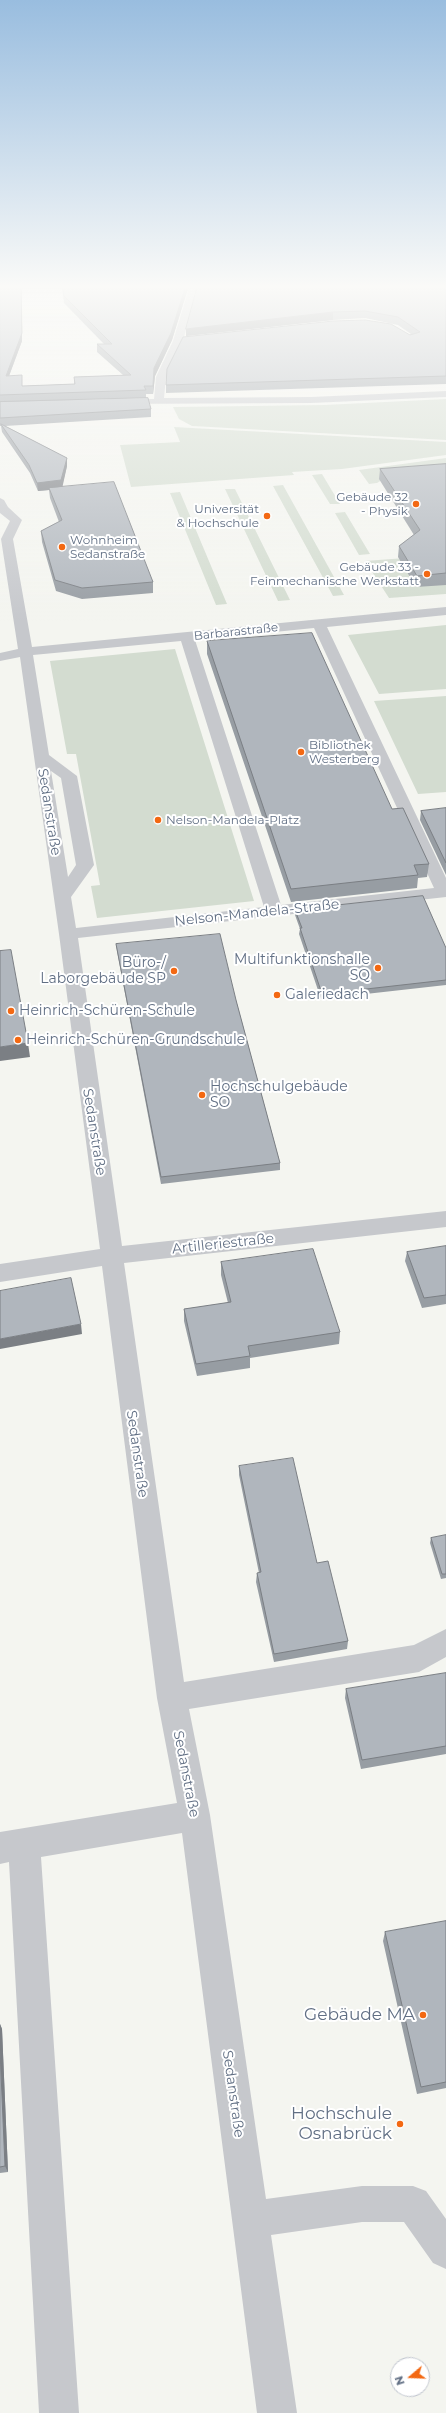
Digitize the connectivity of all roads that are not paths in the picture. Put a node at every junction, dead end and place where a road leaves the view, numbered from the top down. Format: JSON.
{"nodes":[{"id":1,"x":159,"y":398,"type":"edge"},
{"id":2,"x":365,"y":398,"type":"edge"},
{"id":3,"x":159,"y":401,"type":"junction"},
{"id":4,"x":107,"y":403,"type":"edge"},
{"id":5,"x":0,"y":502,"type":"edge"},
{"id":6,"x":446,"y":611,"type":"edge"},
{"id":7,"x":319,"y":624,"type":"junction"},
{"id":8,"x":187,"y":637,"type":"junction"},
{"id":9,"x":0,"y":649,"type":"edge"},
{"id":10,"x":26,"y":652,"type":"junction"},
{"id":11,"x":0,"y":657,"type":"edge"},
{"id":12,"x":40,"y":757,"type":"junction"},
{"id":13,"x":445,"y":892,"type":"edge"},
{"id":14,"x":62,"y":897,"type":"junction"},
{"id":15,"x":274,"y":912,"type":"junction"},
{"id":16,"x":68,"y":934,"type":"junction"},
{"id":17,"x":446,"y":1219,"type":"edge"},
{"id":18,"x":111,"y":1256,"type":"junction"},
{"id":19,"x":0,"y":1274,"type":"edge"},
{"id":20,"x":446,"y":1642,"type":"edge"},
{"id":21,"x":172,"y":1698,"type":"junction"},
{"id":22,"x":195,"y":1815,"type":"junction"},
{"id":23,"x":12,"y":1846,"type":"edge"},
{"id":24,"x":250,"y":2220,"type":"junction"},
{"id":25,"x":446,"y":2250,"type":"edge"},
{"id":26,"x":59,"y":2413,"type":"edge"},
{"id":27,"x":278,"y":2413,"type":"edge"}],
"edges":[{"from":1,"to":3,"type":"street"},
{"from":2,"to":3,"type":"street"},
{"from":3,"to":4,"type":"street"},
{"from":5,"to":10,"type":"street","name":"Sedanstraße"},
{"from":6,"to":7,"type":"street","name":"Barbarastraße"},
{"from":7,"to":8,"type":"street","name":"Barbarastraße"},
{"from":7,"to":13,"type":"street"},
{"from":8,"to":10,"type":"street","name":"Barbarastraße"},
{"from":8,"to":15,"type":"street"},
{"from":9,"to":10,"type":"street","name":"Barbarastraße"},
{"from":10,"to":11,"type":"street","name":"Barbarastraße"},
{"from":10,"to":12,"type":"street","name":"Sedanstraße"},
{"from":12,"to":14,"type":"street","name":"Sedanstraße"},
{"from":12,"to":14,"type":"street"},
{"from":13,"to":15,"type":"street","name":"Nelson-Mandela-Straße"},
{"from":14,"to":16,"type":"street","name":"Sedanstraße"},
{"from":15,"to":16,"type":"street","name":"Nelson-Mandela-Straße"},
{"from":16,"to":18,"type":"street","name":"Sedanstraße"},
{"from":17,"to":18,"type":"street","name":"Artilleriestraße"},
{"from":18,"to":19,"type":"street","name":"Artilleriestraße"},
{"from":18,"to":21,"type":"street","name":"Sedanstraße"},
{"from":20,"to":21,"type":"street"},
{"from":21,"to":22,"type":"street","name":"Sedanstraße"},
{"from":22,"to":23,"type":"street"},
{"from":22,"to":24,"type":"street","name":"Sedanstraße"},
{"from":23,"to":26,"type":"street"},
{"from":24,"to":25,"type":"street"},
{"from":24,"to":27,"type":"street","name":"Sedanstraße"}]}
